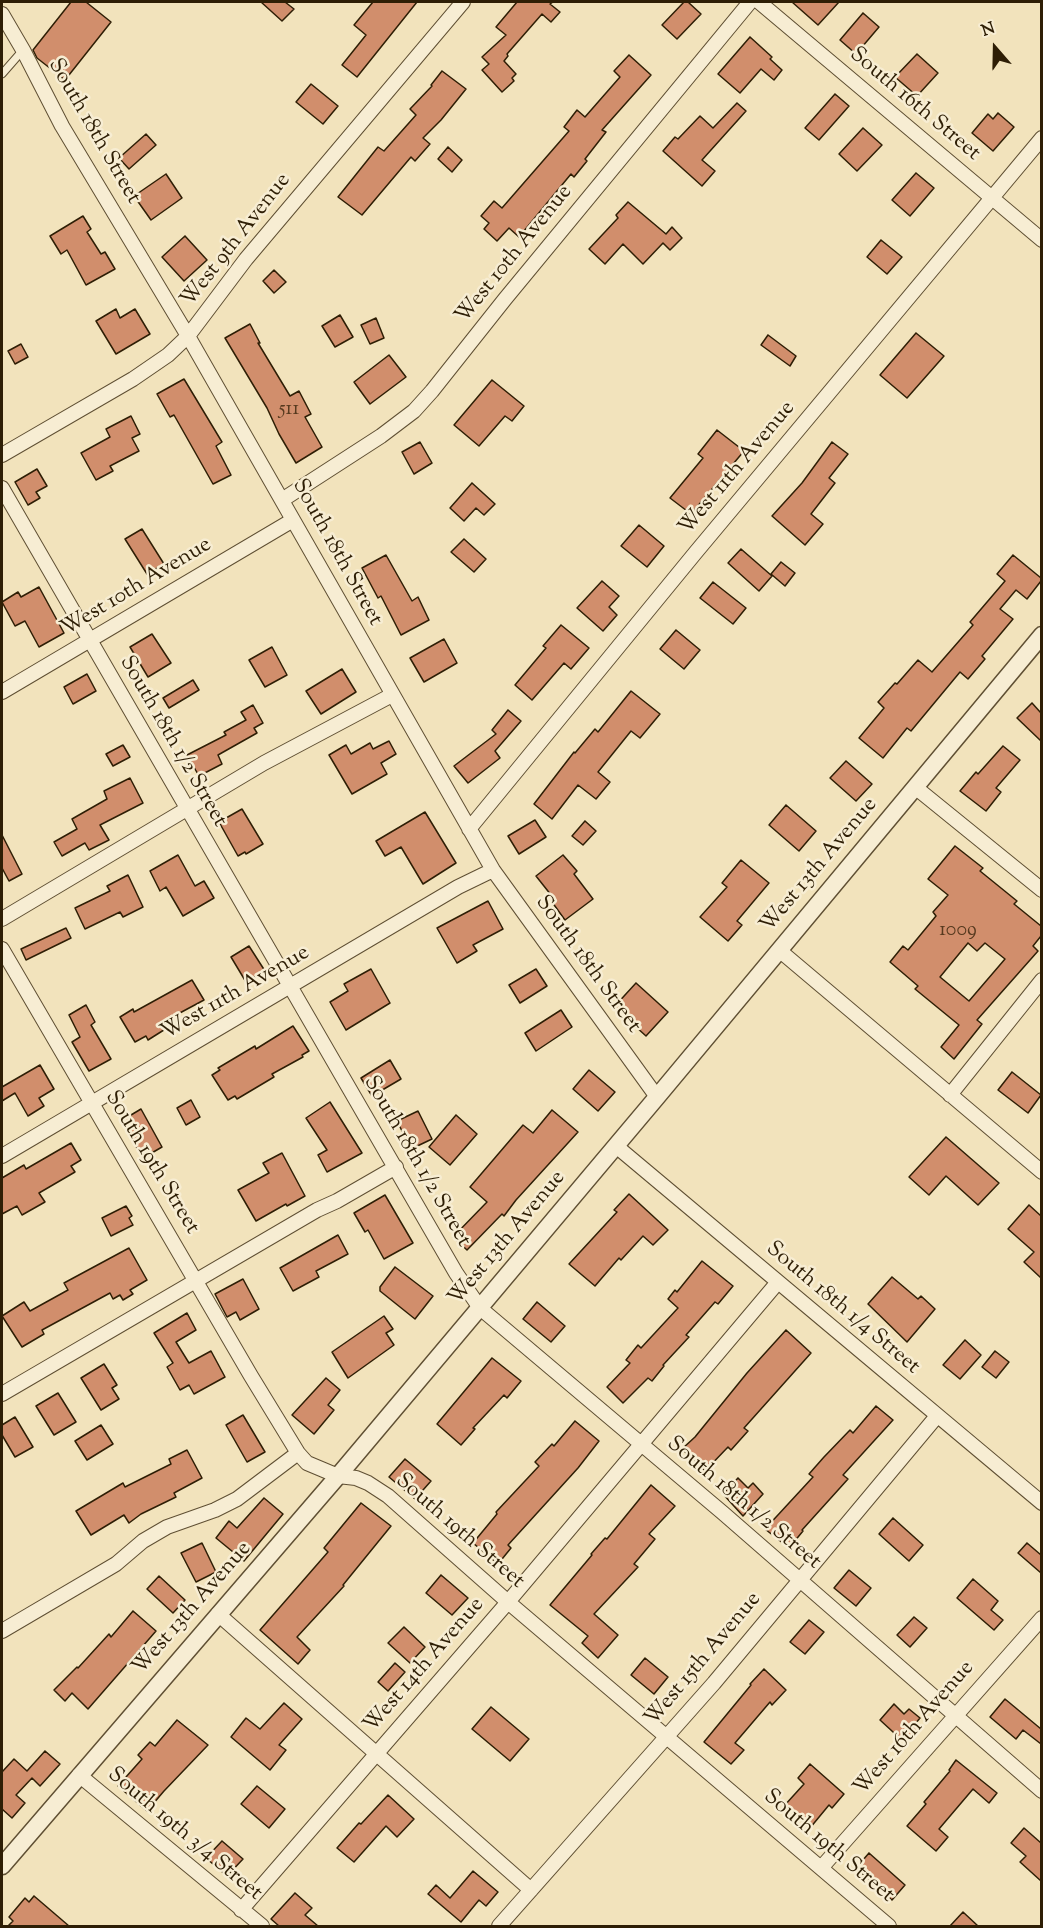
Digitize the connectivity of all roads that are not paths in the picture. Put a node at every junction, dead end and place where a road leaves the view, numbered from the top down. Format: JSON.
{"nodes":[{"id":1,"x":463,"y":2,"type":"edge"},
{"id":2,"x":750,"y":2,"type":"edge"},
{"id":3,"x":759,"y":2,"type":"edge"},
{"id":4,"x":2,"y":14,"type":"edge"},
{"id":5,"x":23,"y":50,"type":"junction"},
{"id":6,"x":2,"y":74,"type":"edge"},
{"id":7,"x":1041,"y":138,"type":"edge"},
{"id":8,"x":992,"y":198,"type":"junction"},
{"id":9,"x":1041,"y":240,"type":"edge"},
{"id":10,"x":188,"y":336,"type":"junction"},
{"id":11,"x":2,"y":455,"type":"edge"},
{"id":12,"x":2,"y":488,"type":"edge"},
{"id":13,"x":282,"y":500,"type":"junction"},
{"id":14,"x":293,"y":520,"type":"junction"},
{"id":15,"x":1041,"y":635,"type":"edge"},
{"id":16,"x":89,"y":641,"type":"junction"},
{"id":17,"x":2,"y":692,"type":"edge"},
{"id":18,"x":392,"y":695,"type":"junction"},
{"id":19,"x":915,"y":787,"type":"junction"},
{"id":20,"x":187,"y":809,"type":"junction"},
{"id":21,"x":469,"y":829,"type":"junction"},
{"id":22,"x":493,"y":870,"type":"junction"},
{"id":23,"x":1041,"y":890,"type":"edge"},
{"id":24,"x":2,"y":919,"type":"edge"},
{"id":25,"x":2,"y":949,"type":"edge"},
{"id":26,"x":779,"y":950,"type":"junction"},
{"id":27,"x":1041,"y":980,"type":"edge"},
{"id":28,"x":290,"y":987,"type":"junction"},
{"id":29,"x":950,"y":1095,"type":"junction"},
{"id":30,"x":657,"y":1097,"type":"junction"},
{"id":31,"x":91,"y":1104,"type":"junction"},
{"id":32,"x":616,"y":1146,"type":"junction"},
{"id":33,"x":2,"y":1155,"type":"edge"},
{"id":34,"x":396,"y":1167,"type":"junction"},
{"id":35,"x":1041,"y":1172,"type":"edge"},
{"id":36,"x":196,"y":1280,"type":"junction"},
{"id":37,"x":778,"y":1282,"type":"junction"},
{"id":38,"x":480,"y":1308,"type":"junction"},
{"id":39,"x":2,"y":1394,"type":"edge"},
{"id":40,"x":937,"y":1416,"type":"junction"},
{"id":41,"x":642,"y":1446,"type":"junction"},
{"id":42,"x":298,"y":1453,"type":"junction"},
{"id":43,"x":338,"y":1476,"type":"junction"},
{"id":44,"x":1041,"y":1503,"type":"edge"},
{"id":45,"x":800,"y":1580,"type":"junction"},
{"id":46,"x":508,"y":1602,"type":"junction"},
{"id":47,"x":218,"y":1614,"type":"junction"},
{"id":48,"x":1041,"y":1618,"type":"edge"},
{"id":49,"x":2,"y":1631,"type":"edge"},
{"id":50,"x":955,"y":1716,"type":"junction"},
{"id":51,"x":666,"y":1737,"type":"junction"},
{"id":52,"x":376,"y":1754,"type":"junction"},
{"id":53,"x":80,"y":1775,"type":"junction"},
{"id":54,"x":1041,"y":1791,"type":"edge"},
{"id":55,"x":2,"y":1866,"type":"edge"},
{"id":56,"x":821,"y":1868,"type":"junction"},
{"id":57,"x":531,"y":1890,"type":"junction"},
{"id":58,"x":241,"y":1910,"type":"junction"},
{"id":59,"x":261,"y":1926,"type":"edge"},
{"id":60,"x":499,"y":1926,"type":"edge"},
{"id":61,"x":889,"y":1926,"type":"edge"}],
"edges":[{"from":1,"to":10,"type":"street","name":"West 9th Avenue"},
{"from":2,"to":13,"type":"street","name":"West 10th Avenue"},
{"from":3,"to":8,"type":"street","name":"South 16th Street"},
{"from":4,"to":5,"type":"street","name":"South 18th Street"},
{"from":5,"to":6,"type":"lane"},
{"from":5,"to":10,"type":"street","name":"South 18th Street"},
{"from":7,"to":8,"type":"street","name":"West 11th Avenue"},
{"from":8,"to":9,"type":"street","name":"South 16th Street"},
{"from":8,"to":21,"type":"street","name":"West 11th Avenue"},
{"from":10,"to":11,"type":"street","name":"West 9th Avenue"},
{"from":10,"to":13,"type":"street","name":"South 18th Street"},
{"from":12,"to":16,"type":"street","name":"South 18th 1/2 Street"},
{"from":13,"to":14,"type":"street","name":"South 18th Street"},
{"from":14,"to":16,"type":"street","name":"West 10th Avenue"},
{"from":14,"to":18,"type":"street","name":"South 18th Street"},
{"from":15,"to":19,"type":"street","name":"West 13th Avenue"},
{"from":16,"to":17,"type":"street","name":"West 10th Avenue"},
{"from":16,"to":20,"type":"street","name":"South 18th 1/2 Street"},
{"from":18,"to":20,"type":"street"},
{"from":18,"to":21,"type":"street","name":"South 18th Street"},
{"from":19,"to":23,"type":"street"},
{"from":19,"to":26,"type":"street","name":"West 13th Avenue"},
{"from":20,"to":24,"type":"street"},
{"from":20,"to":28,"type":"street","name":"South 18th 1/2 Street"},
{"from":21,"to":22,"type":"street","name":"South 18th Street"},
{"from":22,"to":28,"type":"street","name":"West 11th Avenue"},
{"from":22,"to":30,"type":"street","name":"South 18th Street"},
{"from":25,"to":31,"type":"street","name":"South 19th Street"},
{"from":26,"to":29,"type":"street"},
{"from":26,"to":30,"type":"street","name":"West 13th Avenue"},
{"from":27,"to":29,"type":"street"},
{"from":28,"to":31,"type":"street","name":"West 11th Avenue"},
{"from":28,"to":34,"type":"street","name":"South 18th 1/2 Street"},
{"from":29,"to":35,"type":"street"},
{"from":30,"to":32,"type":"street","name":"West 13th Avenue"},
{"from":31,"to":33,"type":"street","name":"West 11th Avenue"},
{"from":31,"to":36,"type":"street","name":"South 19th Street"},
{"from":32,"to":37,"type":"street","name":"South 18th 1/4 Street"},
{"from":32,"to":38,"type":"street","name":"West 13th Avenue"},
{"from":34,"to":36,"type":"street"},
{"from":34,"to":38,"type":"street","name":"South 18th 1/2 Street"},
{"from":36,"to":39,"type":"street"},
{"from":36,"to":42,"type":"street","name":"South 19th Street"},
{"from":37,"to":40,"type":"street","name":"South 18th 1/4 Street"},
{"from":37,"to":41,"type":"street","name":"West 14th Avenue"},
{"from":38,"to":41,"type":"street","name":"South 18th 1/2 Street"},
{"from":38,"to":43,"type":"street","name":"West 13th Avenue"},
{"from":40,"to":44,"type":"street","name":"South 18th 1/4 Street"},
{"from":40,"to":45,"type":"street","name":"West 15th Avenue"},
{"from":41,"to":45,"type":"street","name":"South 18th 1/2 Street"},
{"from":41,"to":46,"type":"street","name":"West 14th Avenue"},
{"from":42,"to":43,"type":"street","name":"South 19th Street"},
{"from":42,"to":49,"type":"street"},
{"from":43,"to":46,"type":"street","name":"South 19th Street"},
{"from":43,"to":47,"type":"street","name":"West 13th Avenue"},
{"from":45,"to":50,"type":"street","name":"South 18th 1/2 Street"},
{"from":45,"to":51,"type":"street","name":"West 15th Avenue"},
{"from":46,"to":51,"type":"street","name":"South 19th Street"},
{"from":46,"to":52,"type":"street","name":"West 14th Avenue"},
{"from":47,"to":52,"type":"street"},
{"from":47,"to":53,"type":"street","name":"West 13th Avenue"},
{"from":48,"to":50,"type":"street","name":"West 16th Avenue"},
{"from":50,"to":54,"type":"street","name":"South 18th 1/2 Street"},
{"from":50,"to":56,"type":"street","name":"West 16th Avenue"},
{"from":51,"to":56,"type":"street","name":"South 19th Street"},
{"from":51,"to":57,"type":"street","name":"West 15th Avenue"},
{"from":52,"to":57,"type":"street"},
{"from":52,"to":58,"type":"street","name":"West 14th Avenue"},
{"from":53,"to":55,"type":"street","name":"West 13th Avenue"},
{"from":53,"to":58,"type":"street","name":"South 19th 3/4 Street"},
{"from":56,"to":61,"type":"street","name":"South 19th Street"},
{"from":57,"to":60,"type":"street","name":"West 15th Avenue"},
{"from":58,"to":59,"type":"street","name":"South 19th 3/4 Street"}]}
